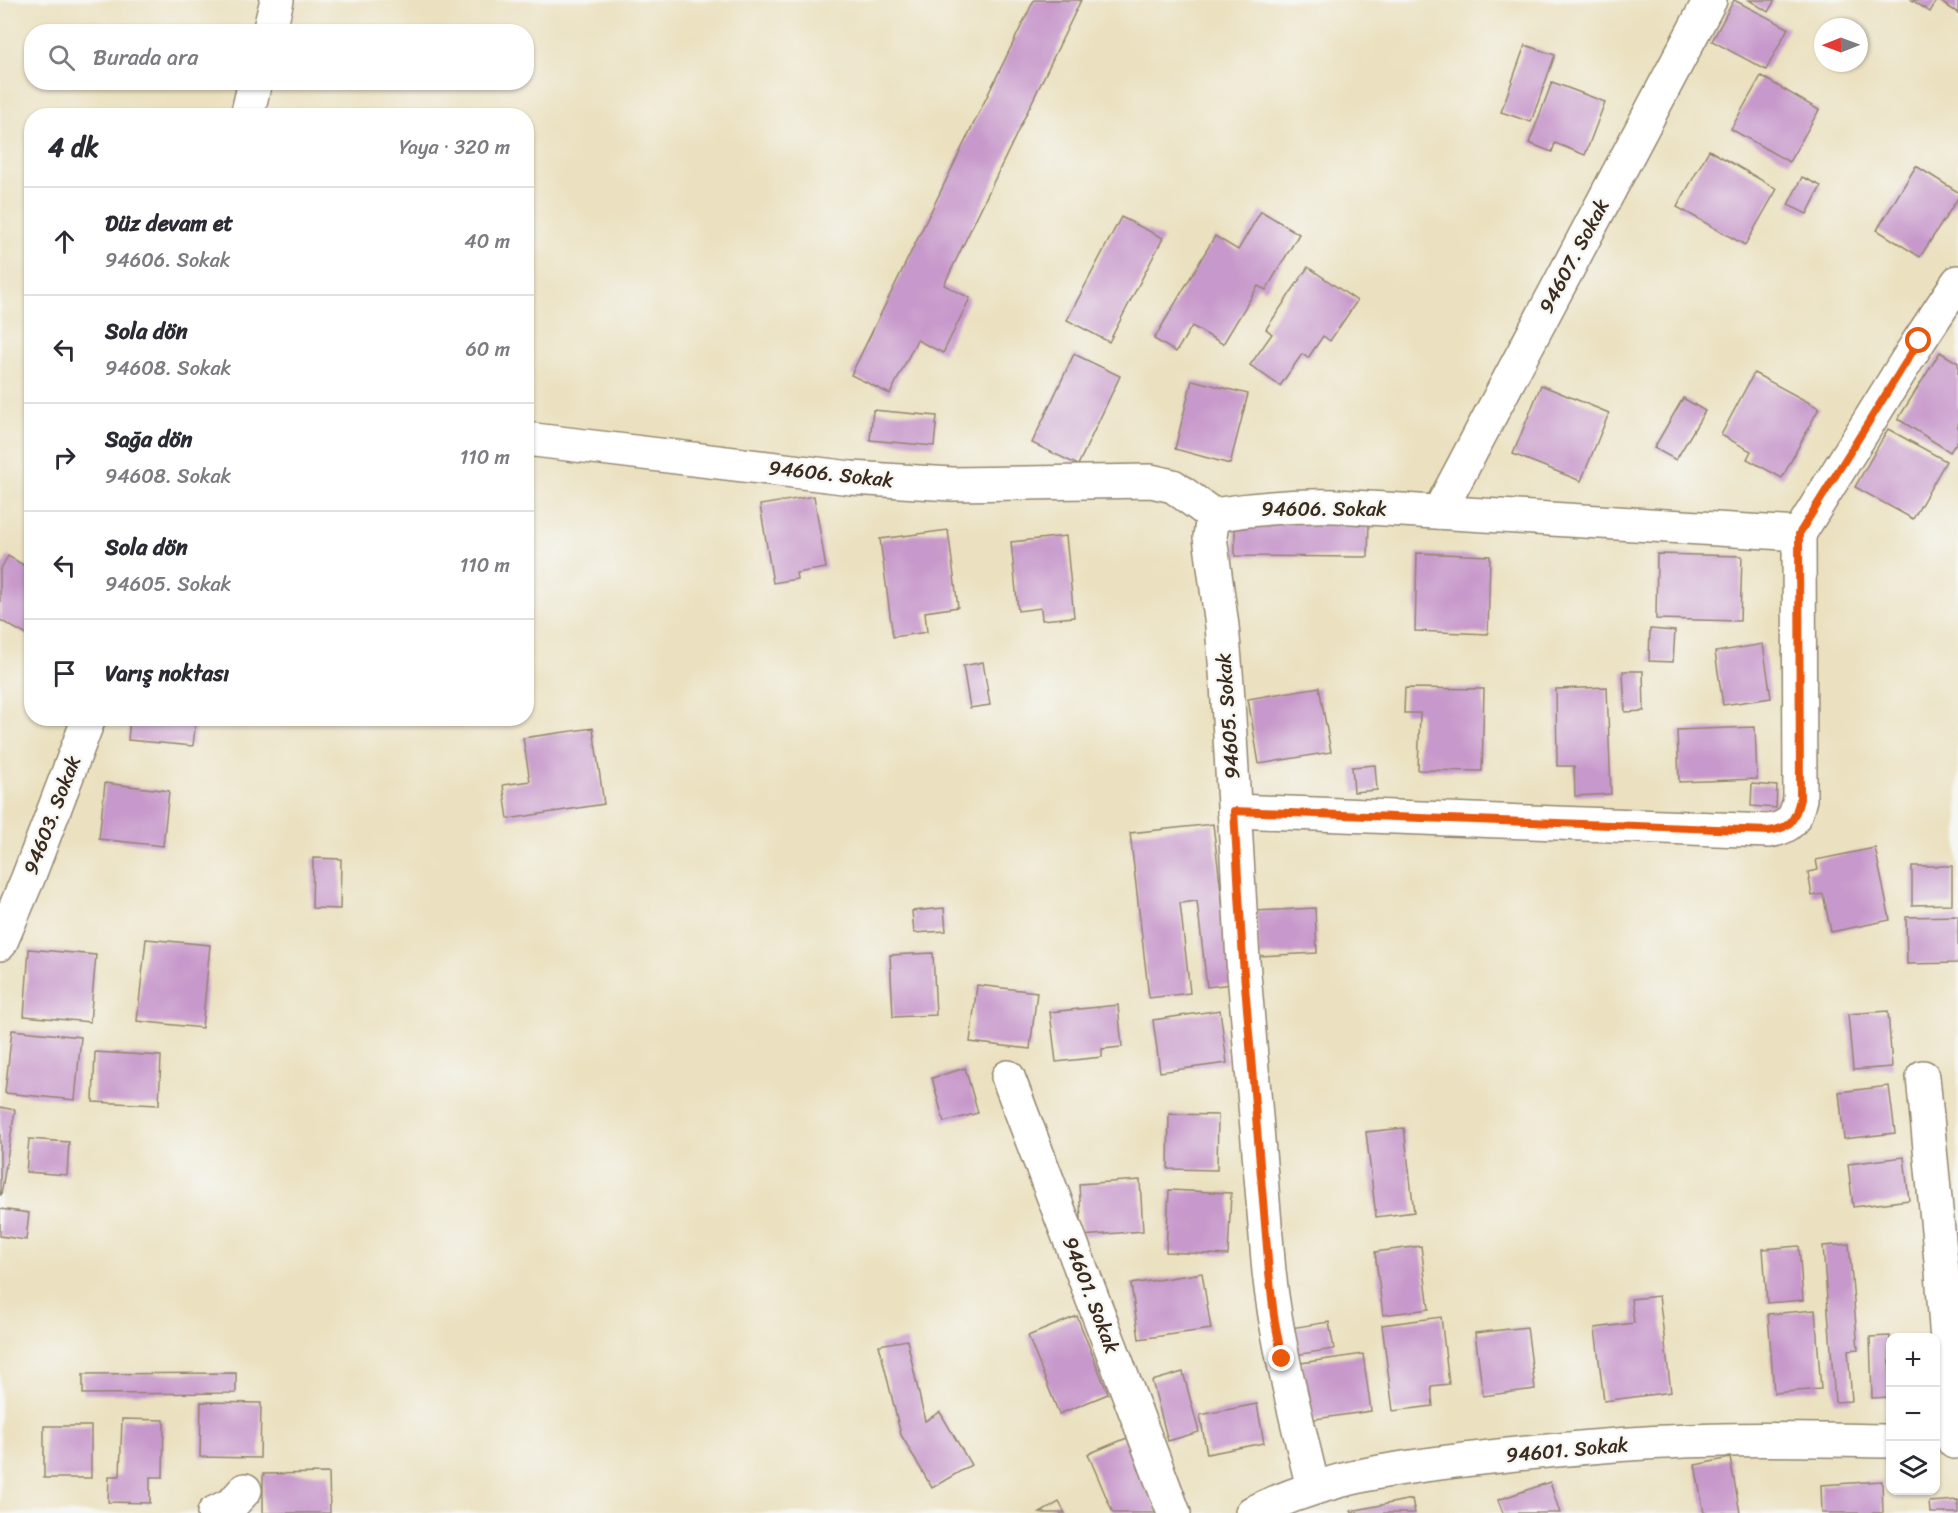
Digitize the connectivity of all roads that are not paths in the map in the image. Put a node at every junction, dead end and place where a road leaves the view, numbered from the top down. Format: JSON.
{"nodes":[{"id":1,"x":277,"y":0,"type":"edge"},
{"id":2,"x":1710,"y":0,"type":"edge"},
{"id":3,"x":271,"y":24,"type":"edge"},
{"id":4,"x":253,"y":90,"type":"edge"},
{"id":5,"x":249,"y":108,"type":"edge"},
{"id":6,"x":1958,"y":282,"type":"edge"},
{"id":7,"x":534,"y":441,"type":"edge"},
{"id":8,"x":1439,"y":512,"type":"junction"},
{"id":9,"x":1213,"y":515,"type":"junction"},
{"id":10,"x":1799,"y":534,"type":"junction"},
{"id":11,"x":86,"y":726,"type":"edge"},
{"id":12,"x":1234,"y":811,"type":"junction"},
{"id":13,"x":0,"y":944,"type":"edge"},
{"id":14,"x":1008,"y":1077,"type":"dead end"},
{"id":15,"x":1923,"y":1077,"type":"dead end"},
{"id":16,"x":1886,"y":1441,"type":"edge"},
{"id":17,"x":1949,"y":1442,"type":"edge"},
{"id":18,"x":1313,"y":1488,"type":"junction"},
{"id":19,"x":245,"y":1490,"type":"dead end"},
{"id":20,"x":214,"y":1513,"type":"edge"},
{"id":21,"x":1174,"y":1513,"type":"edge"},
{"id":22,"x":1252,"y":1513,"type":"edge"}],
"edges":[{"from":1,"to":3,"type":"street"},
{"from":2,"to":8,"type":"street","name":"94607. Sokak"},
{"from":4,"to":5,"type":"street"},
{"from":6,"to":10,"type":"street"},
{"from":7,"to":9,"type":"street","name":"94606. Sokak"},
{"from":8,"to":9,"type":"street","name":"94606. Sokak"},
{"from":8,"to":10,"type":"street","name":"94606. Sokak"},
{"from":9,"to":12,"type":"street","name":"94605. Sokak"},
{"from":10,"to":12,"type":"street"},
{"from":11,"to":13,"type":"street","name":"94603. Sokak"},
{"from":12,"to":18,"type":"street","name":"94605. Sokak"},
{"from":14,"to":21,"type":"street","name":"94601. Sokak"},
{"from":15,"to":17,"type":"street"},
{"from":16,"to":18,"type":"street","name":"94601. Sokak"},
{"from":18,"to":22,"type":"street","name":"94601. Sokak"},
{"from":19,"to":20,"type":"street"}]}
